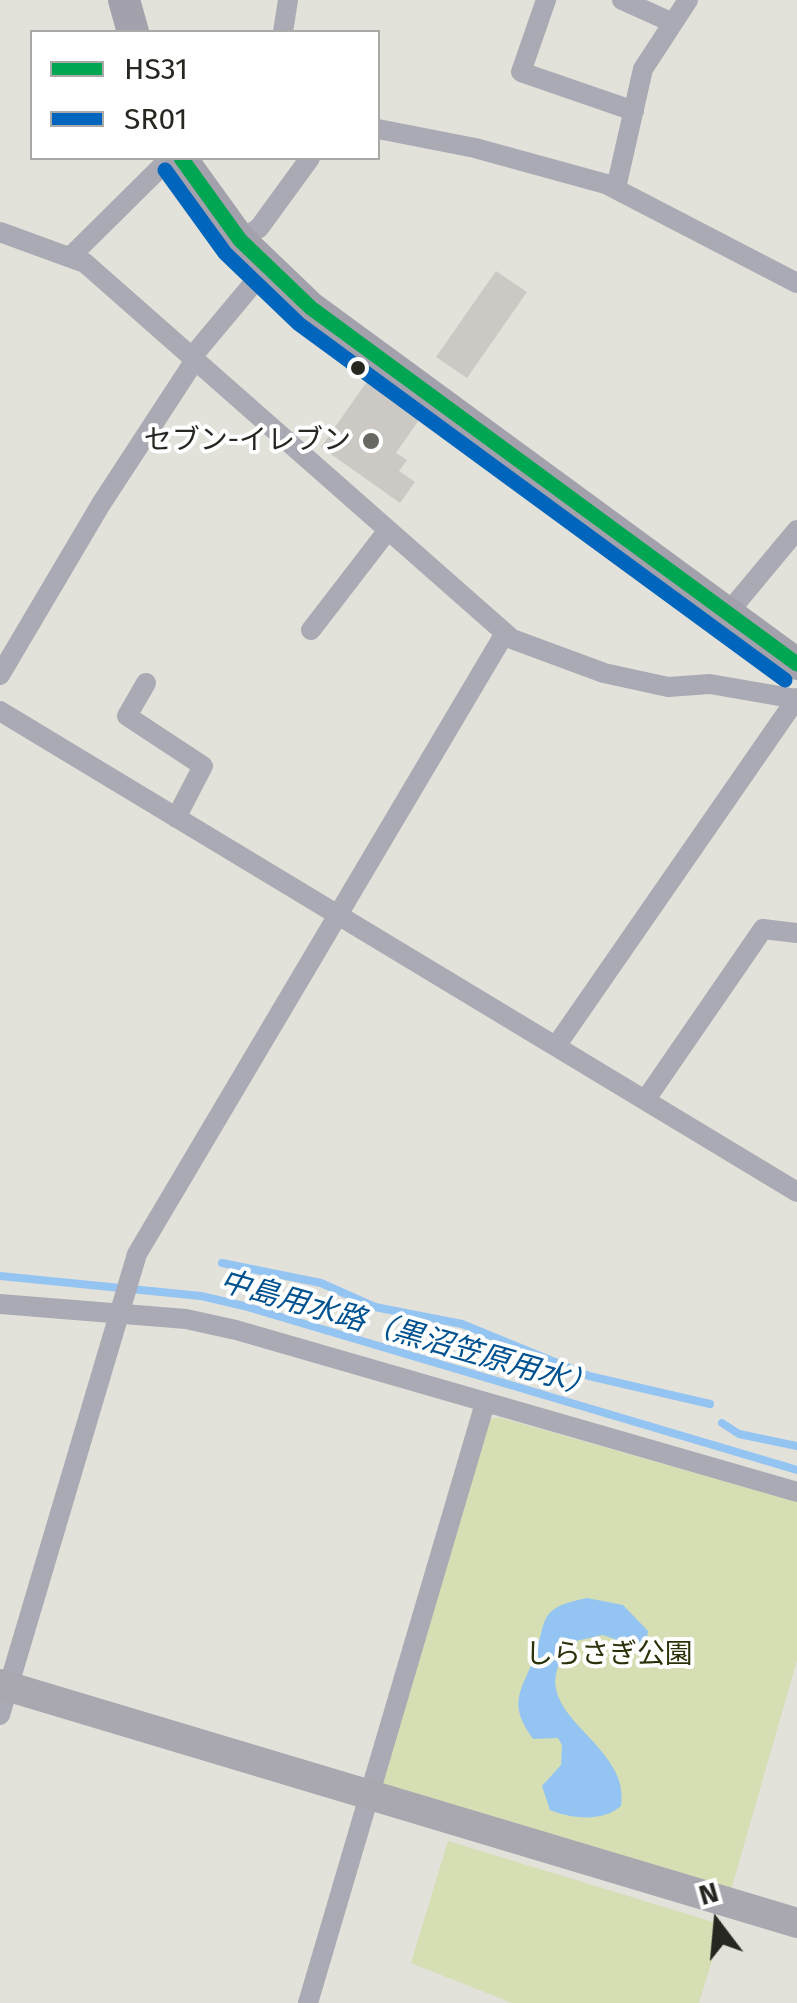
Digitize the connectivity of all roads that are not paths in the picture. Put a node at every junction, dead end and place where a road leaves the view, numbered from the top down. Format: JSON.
{"nodes":[{"id":1,"x":124,"y":0,"type":"edge"},
{"id":2,"x":288,"y":0,"type":"edge"},
{"id":3,"x":546,"y":0,"type":"edge"},
{"id":4,"x":622,"y":0,"type":"edge"},
{"id":5,"x":688,"y":0,"type":"edge"},
{"id":6,"x":673,"y":23,"type":"junction"},
{"id":7,"x":132,"y":30,"type":"edge"},
{"id":8,"x":283,"y":30,"type":"edge"},
{"id":9,"x":634,"y":111,"type":"junction"},
{"id":10,"x":380,"y":129,"type":"edge"},
{"id":11,"x":168,"y":160,"type":"edge"},
{"id":12,"x":182,"y":160,"type":"edge"},
{"id":13,"x":309,"y":160,"type":"edge"},
{"id":14,"x":616,"y":188,"type":"junction"},
{"id":15,"x":0,"y":232,"type":"edge"},
{"id":16,"x":240,"y":240,"type":"junction"},
{"id":17,"x":70,"y":258,"type":"junction"},
{"id":18,"x":266,"y":267,"type":"junction"},
{"id":19,"x":797,"y":283,"type":"edge"},
{"id":20,"x":193,"y":359,"type":"junction"},
{"id":21,"x":388,"y":530,"type":"junction"},
{"id":22,"x":797,"y":530,"type":"edge"},
{"id":23,"x":727,"y":614,"type":"junction"},
{"id":24,"x":311,"y":630,"type":"dead end"},
{"id":25,"x":505,"y":633,"type":"junction"},
{"id":26,"x":797,"y":664,"type":"edge"},
{"id":27,"x":0,"y":674,"type":"edge"},
{"id":28,"x":146,"y":684,"type":"dead end"},
{"id":29,"x":797,"y":699,"type":"edge"},
{"id":30,"x":0,"y":711,"type":"edge"},
{"id":31,"x":176,"y":818,"type":"junction"},
{"id":32,"x":338,"y":916,"type":"junction"},
{"id":33,"x":797,"y":933,"type":"edge"},
{"id":34,"x":556,"y":1046,"type":"junction"},
{"id":35,"x":646,"y":1099,"type":"junction"},
{"id":36,"x":797,"y":1192,"type":"edge"},
{"id":37,"x":0,"y":1304,"type":"edge"},
{"id":38,"x":120,"y":1309,"type":"junction"},
{"id":39,"x":484,"y":1403,"type":"junction"},
{"id":40,"x":797,"y":1492,"type":"edge"},
{"id":41,"x":3,"y":1695,"type":"edge"},
{"id":42,"x":369,"y":1794,"type":"junction"},
{"id":43,"x":797,"y":1923,"type":"edge"},
{"id":44,"x":308,"y":2003,"type":"edge"}],
"edges":[{"from":1,"to":7,"type":"main road"},
{"from":2,"to":8,"type":"street"},
{"from":3,"to":9,"type":"street"},
{"from":4,"to":6,"type":"street"},
{"from":5,"to":6,"type":"street"},
{"from":6,"to":9,"type":"street"},
{"from":9,"to":14,"type":"street"},
{"from":10,"to":14,"type":"street"},
{"from":11,"to":17,"type":"street"},
{"from":12,"to":16,"type":"main road"},
{"from":13,"to":16,"type":"street"},
{"from":14,"to":19,"type":"street"},
{"from":15,"to":17,"type":"street"},
{"from":16,"to":18,"type":"main road"},
{"from":17,"to":20,"type":"street"},
{"from":18,"to":20,"type":"street"},
{"from":18,"to":23,"type":"main road"},
{"from":20,"to":21,"type":"street"},
{"from":20,"to":27,"type":"street"},
{"from":21,"to":24,"type":"street"},
{"from":21,"to":25,"type":"street"},
{"from":22,"to":23,"type":"street"},
{"from":23,"to":26,"type":"main road"},
{"from":25,"to":29,"type":"street"},
{"from":25,"to":32,"type":"street"},
{"from":28,"to":31,"type":"street"},
{"from":29,"to":34,"type":"street"},
{"from":30,"to":31,"type":"street"},
{"from":31,"to":32,"type":"street"},
{"from":32,"to":34,"type":"street"},
{"from":32,"to":38,"type":"street"},
{"from":33,"to":35,"type":"street"},
{"from":34,"to":35,"type":"street"},
{"from":35,"to":36,"type":"street"},
{"from":37,"to":38,"type":"street"},
{"from":38,"to":39,"type":"street"},
{"from":38,"to":41,"type":"street"},
{"from":39,"to":40,"type":"street"},
{"from":39,"to":42,"type":"street"},
{"from":41,"to":42,"type":"street"},
{"from":42,"to":43,"type":"street"},
{"from":42,"to":44,"type":"street"}]}
